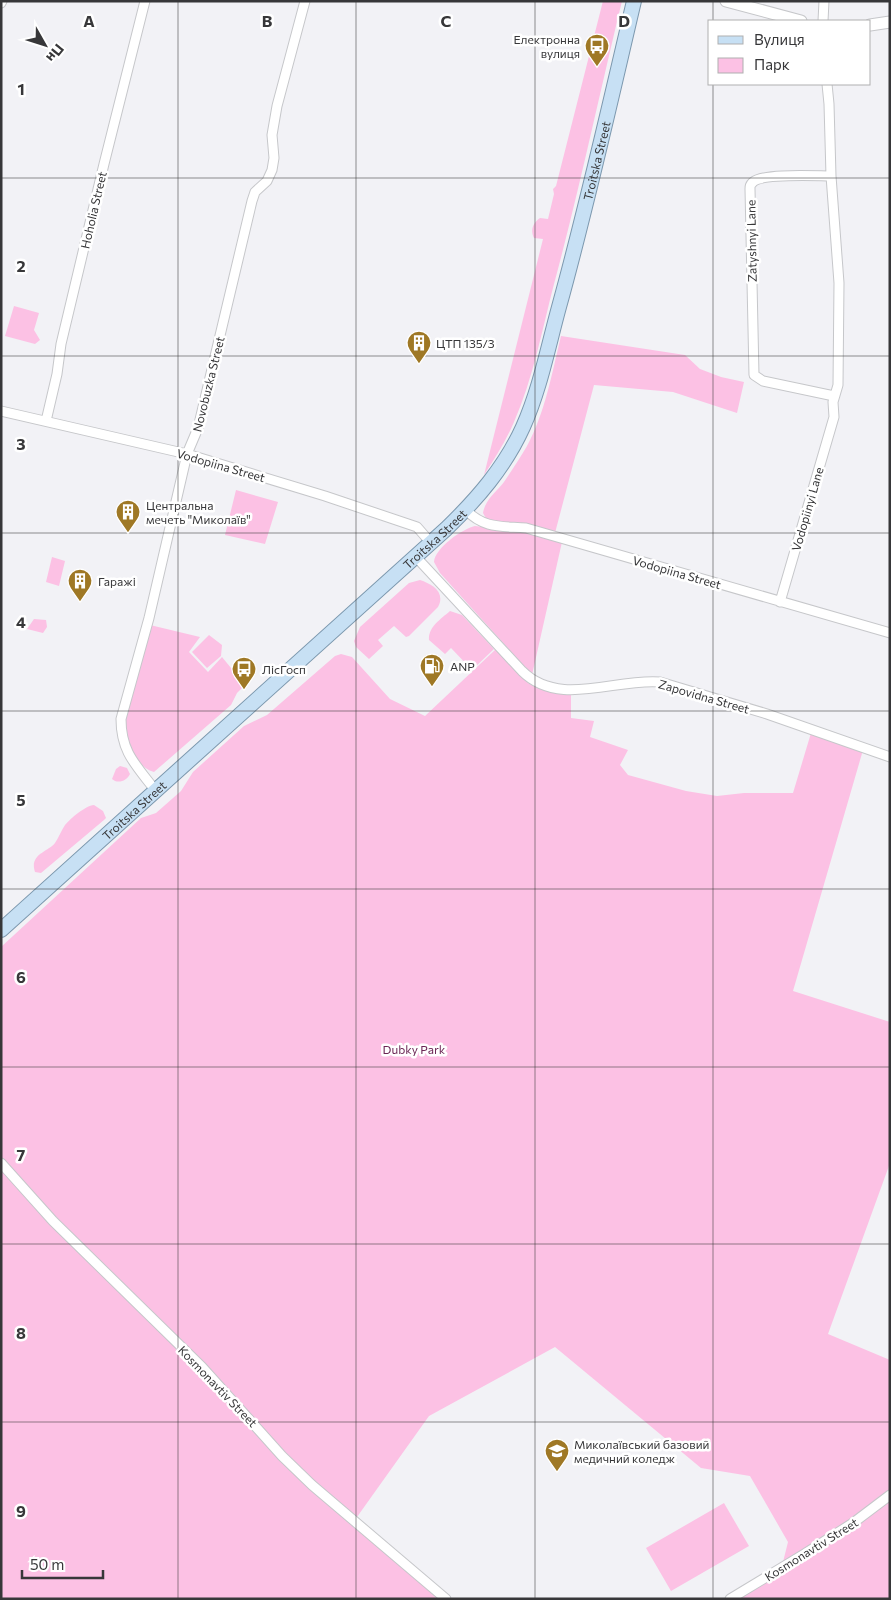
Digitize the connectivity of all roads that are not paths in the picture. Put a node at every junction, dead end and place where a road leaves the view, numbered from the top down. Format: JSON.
{"nodes":[{"id":1,"x":146,"y":1,"type":"edge"},
{"id":2,"x":305,"y":1,"type":"edge"},
{"id":3,"x":634,"y":1,"type":"edge"},
{"id":4,"x":726,"y":1,"type":"edge"},
{"id":5,"x":824,"y":1,"type":"edge"},
{"id":6,"x":797,"y":20,"type":"edge"},
{"id":7,"x":824,"y":20,"type":"edge"},
{"id":8,"x":890,"y":22,"type":"edge"},
{"id":9,"x":871,"y":25,"type":"edge"},
{"id":10,"x":827,"y":85,"type":"edge"},
{"id":11,"x":831,"y":176,"type":"junction"},
{"id":12,"x":834,"y":396,"type":"junction"},
{"id":13,"x":1,"y":411,"type":"edge"},
{"id":14,"x":46,"y":421,"type":"junction"},
{"id":15,"x":187,"y":454,"type":"junction"},
{"id":16,"x":466,"y":510,"type":"junction"},
{"id":17,"x":431,"y":543,"type":"junction"},
{"id":18,"x":416,"y":557,"type":"junction"},
{"id":19,"x":780,"y":602,"type":"junction"},
{"id":20,"x":889,"y":630,"type":"edge"},
{"id":21,"x":890,"y":756,"type":"edge"},
{"id":22,"x":155,"y":790,"type":"junction"},
{"id":23,"x":1,"y":930,"type":"edge"},
{"id":24,"x":1,"y":1163,"type":"edge"},
{"id":25,"x":890,"y":1495,"type":"edge"},
{"id":26,"x":446,"y":1599,"type":"edge"},
{"id":27,"x":730,"y":1599,"type":"edge"}],
"edges":[{"from":1,"to":14,"type":"street","name":"Hoholia Street"},
{"from":2,"to":15,"type":"street","name":"Novobuzka Street"},
{"from":3,"to":16,"type":"main road","name":"Troitska Street"},
{"from":4,"to":6,"type":"street"},
{"from":5,"to":7,"type":"street"},
{"from":8,"to":9,"type":"street"},
{"from":10,"to":11,"type":"street"},
{"from":11,"to":12,"type":"street"},
{"from":11,"to":12,"type":"street","name":"Zatyshnyi Lane"},
{"from":12,"to":19,"type":"street","name":"Vodopiinyi Lane"},
{"from":13,"to":14,"type":"street","name":"Vodopiina Street"},
{"from":14,"to":15,"type":"street","name":"Vodopiina Street"},
{"from":15,"to":17,"type":"street","name":"Vodopiina Street"},
{"from":15,"to":22,"type":"street","name":"Novobuzka Street"},
{"from":16,"to":17,"type":"main road","name":"Troitska Street"},
{"from":16,"to":19,"type":"street","name":"Vodopiina Street"},
{"from":17,"to":18,"type":"main road","name":"Troitska Street"},
{"from":18,"to":21,"type":"street","name":"Zapovidna Street"},
{"from":18,"to":22,"type":"main road","name":"Troitska Street"},
{"from":19,"to":20,"type":"street","name":"Vodopiina Street"},
{"from":22,"to":23,"type":"main road","name":"Troitska Street"},
{"from":24,"to":26,"type":"street","name":"Kosmonavtiv Street"},
{"from":25,"to":27,"type":"street","name":"Kosmonavtiv Street"}]}
